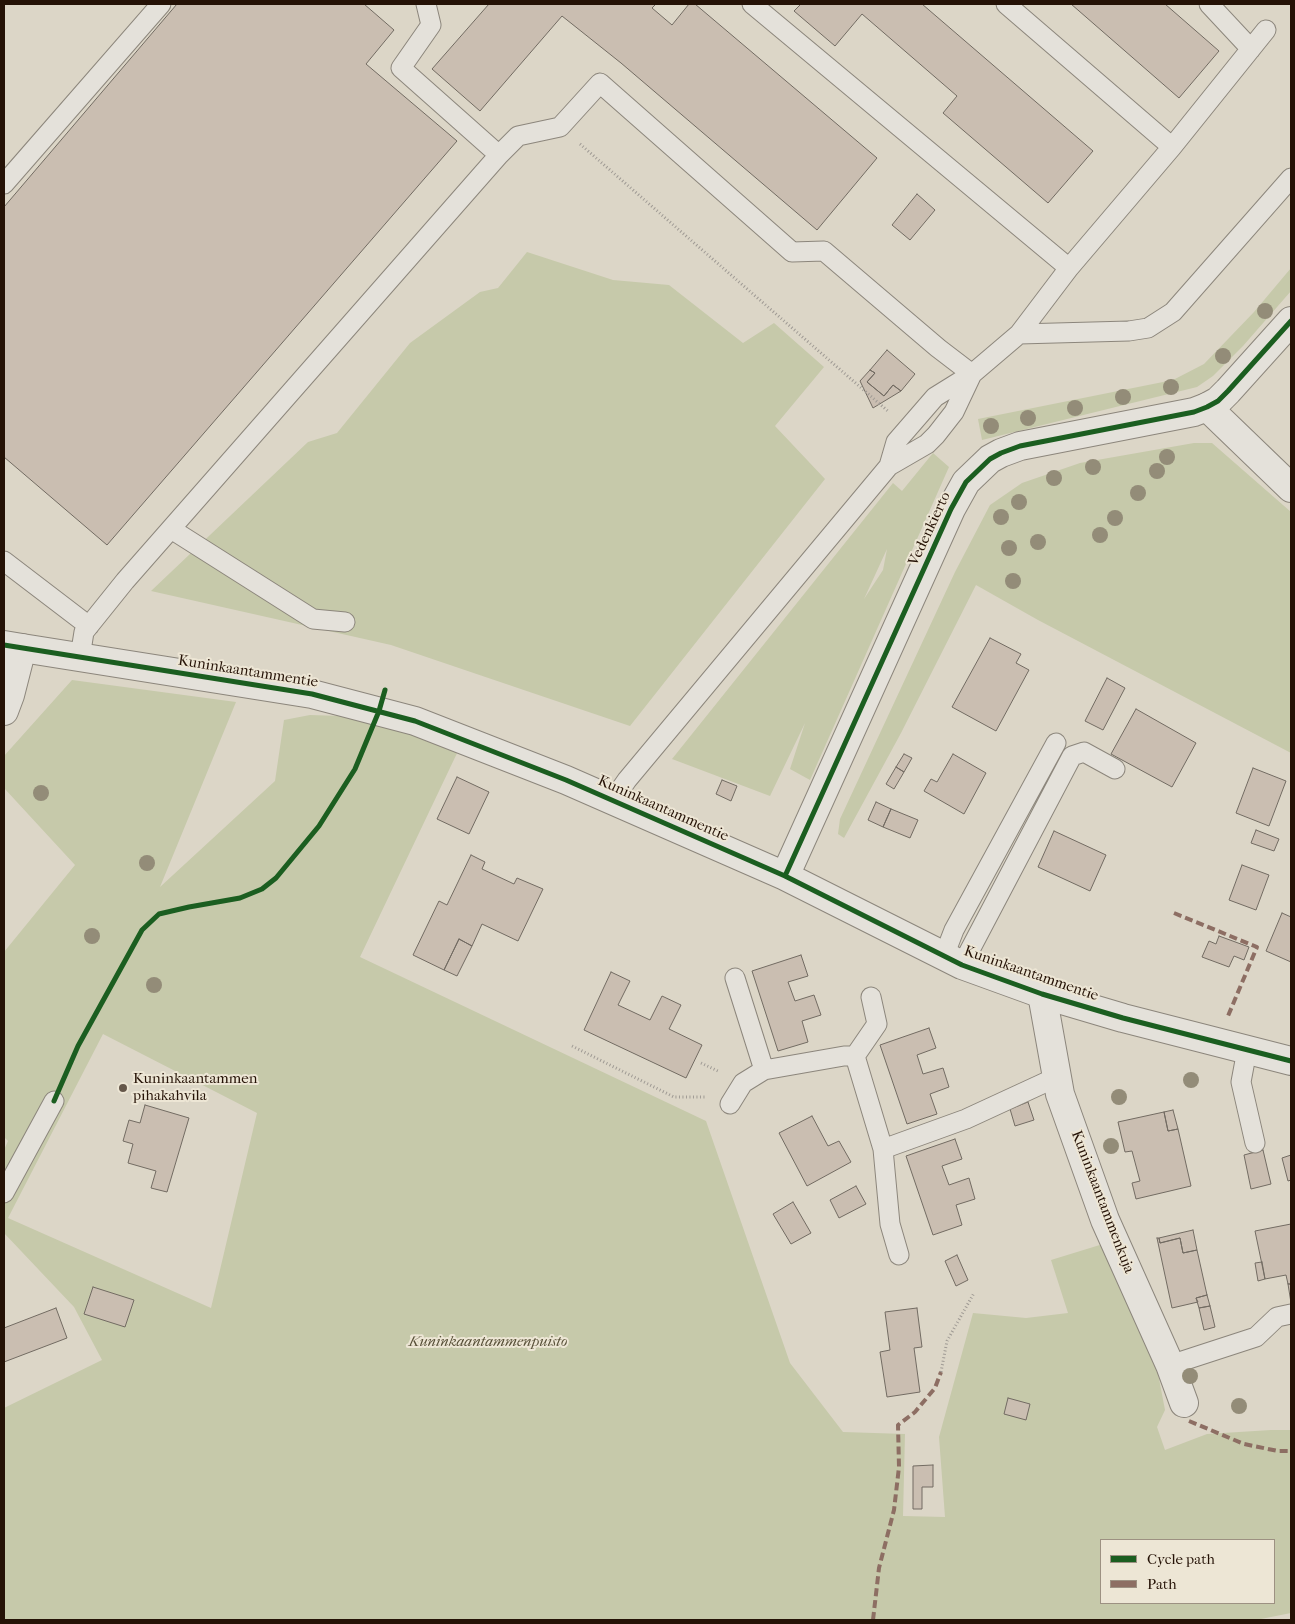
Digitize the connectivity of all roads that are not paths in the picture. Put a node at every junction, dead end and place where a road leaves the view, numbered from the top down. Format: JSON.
{"nodes":[{"id":1,"x":161,"y":4,"type":"edge"},
{"id":2,"x":426,"y":4,"type":"edge"},
{"id":3,"x":752,"y":4,"type":"edge"},
{"id":4,"x":1006,"y":4,"type":"edge"},
{"id":5,"x":1209,"y":4,"type":"edge"},
{"id":6,"x":1266,"y":30,"type":"dead end"},
{"id":7,"x":1251,"y":49,"type":"junction"},
{"id":8,"x":1172,"y":147,"type":"junction"},
{"id":9,"x":499,"y":155,"type":"junction"},
{"id":10,"x":1291,"y":178,"type":"edge"},
{"id":11,"x":4,"y":184,"type":"edge"},
{"id":12,"x":1069,"y":268,"type":"junction"},
{"id":13,"x":1291,"y":321,"type":"edge"},
{"id":14,"x":1019,"y":334,"type":"junction"},
{"id":15,"x":972,"y":374,"type":"junction"},
{"id":16,"x":1207,"y":407,"type":"junction"},
{"id":17,"x":1291,"y":488,"type":"edge"},
{"id":18,"x":171,"y":529,"type":"junction"},
{"id":19,"x":4,"y":561,"type":"edge"},
{"id":20,"x":345,"y":622,"type":"dead end"},
{"id":21,"x":89,"y":626,"type":"junction"},
{"id":22,"x":13,"y":647,"type":"edge"},
{"id":23,"x":80,"y":657,"type":"junction"},
{"id":24,"x":4,"y":711,"type":"edge"},
{"id":25,"x":1056,"y":743,"type":"dead end"},
{"id":26,"x":1115,"y":769,"type":"dead end"},
{"id":27,"x":613,"y":800,"type":"junction"},
{"id":28,"x":785,"y":876,"type":"junction"},
{"id":29,"x":953,"y":960,"type":"junction"},
{"id":30,"x":735,"y":978,"type":"dead end"},
{"id":31,"x":1042,"y":994,"type":"junction"},
{"id":32,"x":871,"y":997,"type":"dead end"},
{"id":33,"x":1247,"y":1050,"type":"junction"},
{"id":34,"x":855,"y":1056,"type":"junction"},
{"id":35,"x":1291,"y":1061,"type":"edge"},
{"id":36,"x":764,"y":1070,"type":"junction"},
{"id":37,"x":1057,"y":1077,"type":"junction"},
{"id":38,"x":54,"y":1100,"type":"dead end"},
{"id":39,"x":730,"y":1104,"type":"dead end"},
{"id":40,"x":1256,"y":1143,"type":"dead end"},
{"id":41,"x":883,"y":1149,"type":"junction"},
{"id":42,"x":4,"y":1193,"type":"edge"},
{"id":43,"x":899,"y":1255,"type":"dead end"},
{"id":44,"x":1291,"y":1314,"type":"edge"},
{"id":45,"x":1170,"y":1365,"type":"junction"},
{"id":46,"x":1194,"y":1407,"type":"dead end"}],
"edges":[{"from":1,"to":11,"type":"lane"},
{"from":2,"to":9,"type":"lane"},
{"from":3,"to":12,"type":"lane"},
{"from":4,"to":8,"type":"lane"},
{"from":5,"to":7,"type":"lane"},
{"from":6,"to":7,"type":"lane"},
{"from":7,"to":8,"type":"lane"},
{"from":8,"to":12,"type":"lane"},
{"from":9,"to":15,"type":"lane"},
{"from":9,"to":18,"type":"lane"},
{"from":10,"to":14,"type":"lane"},
{"from":12,"to":14,"type":"lane"},
{"from":13,"to":16,"type":"street","name":"Vedenkierto"},
{"from":14,"to":15,"type":"lane"},
{"from":15,"to":27,"type":"lane"},
{"from":16,"to":17,"type":"street"},
{"from":16,"to":28,"type":"street","name":"Vedenkierto"},
{"from":18,"to":20,"type":"lane"},
{"from":18,"to":21,"type":"lane"},
{"from":19,"to":21,"type":"lane"},
{"from":21,"to":23,"type":"lane"},
{"from":22,"to":23,"type":"street","name":"Kuninkaantammentie"},
{"from":22,"to":24,"type":"street"},
{"from":23,"to":27,"type":"street","name":"Kuninkaantammentie"},
{"from":25,"to":29,"type":"lane"},
{"from":26,"to":29,"type":"lane"},
{"from":27,"to":28,"type":"street","name":"Kuninkaantammentie"},
{"from":28,"to":29,"type":"street","name":"Kuninkaantammentie"},
{"from":29,"to":31,"type":"street","name":"Kuninkaantammentie"},
{"from":30,"to":36,"type":"lane"},
{"from":31,"to":33,"type":"street","name":"Kuninkaantammentie"},
{"from":31,"to":37,"type":"street","name":"Kuninkaantammenkuja"},
{"from":32,"to":34,"type":"lane"},
{"from":33,"to":35,"type":"street","name":"Kuninkaantammentie"},
{"from":33,"to":40,"type":"lane"},
{"from":34,"to":36,"type":"lane"},
{"from":34,"to":41,"type":"lane"},
{"from":36,"to":39,"type":"lane"},
{"from":37,"to":41,"type":"lane"},
{"from":37,"to":45,"type":"street","name":"Kuninkaantammenkuja"},
{"from":38,"to":42,"type":"lane"},
{"from":41,"to":43,"type":"lane"},
{"from":44,"to":45,"type":"lane"},
{"from":45,"to":46,"type":"street","name":"Kuninkaantammenkuja"}]}
